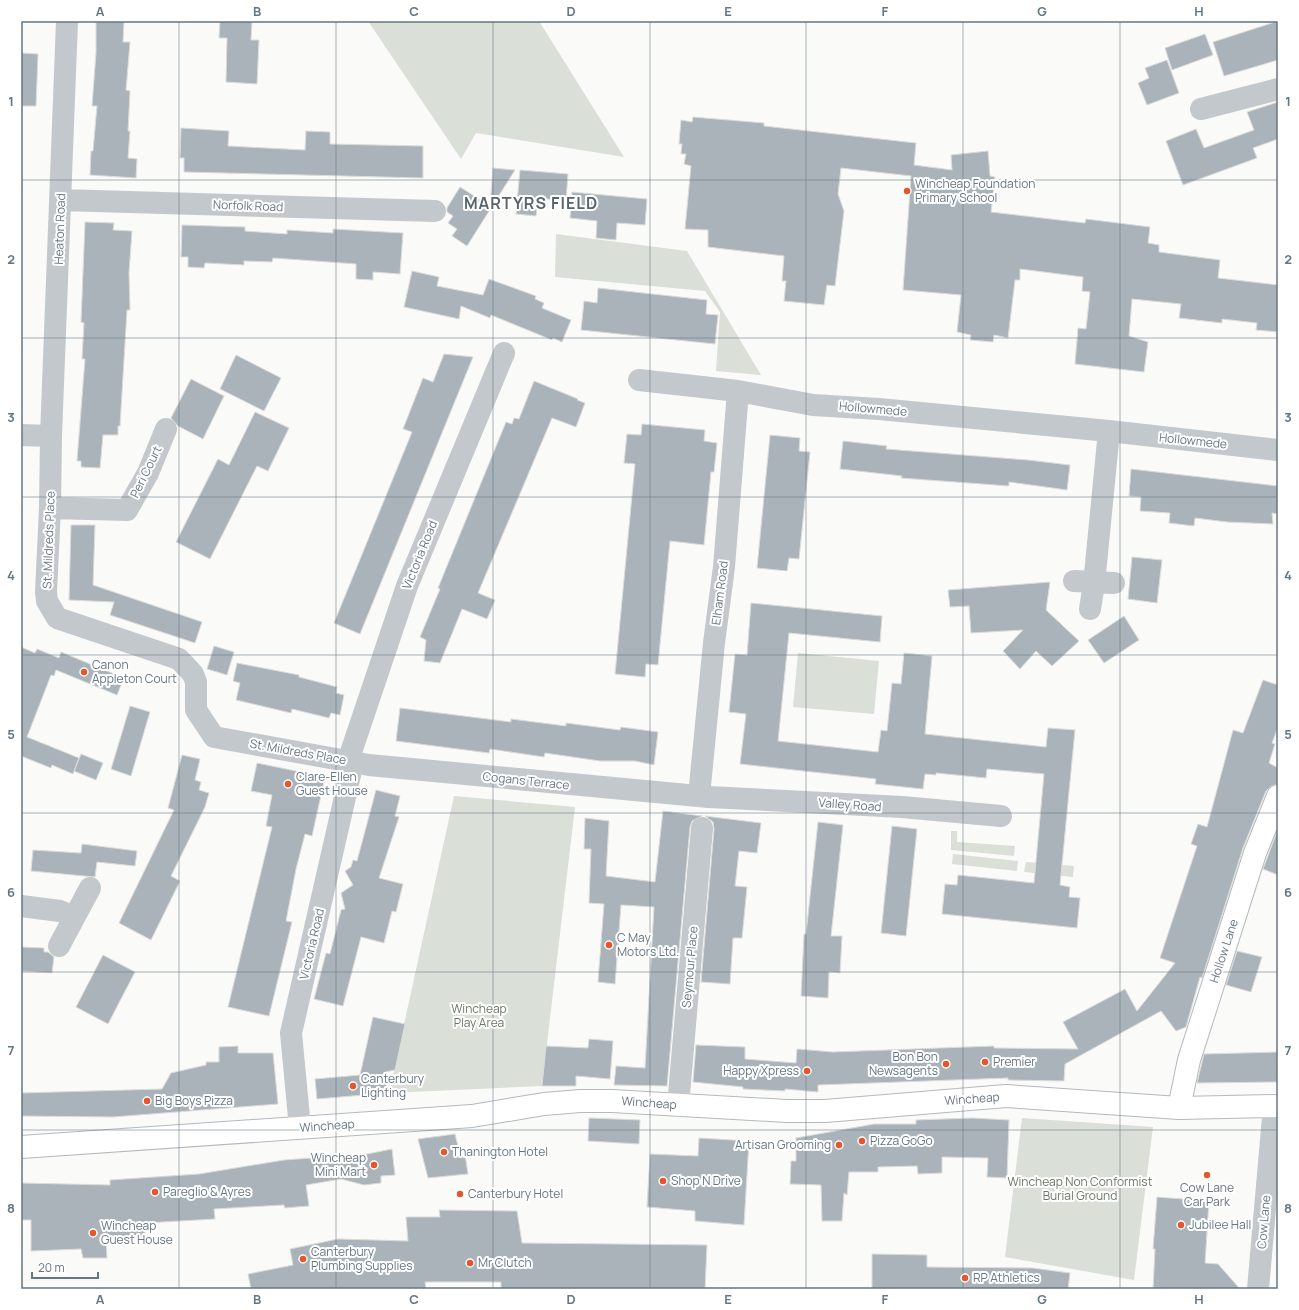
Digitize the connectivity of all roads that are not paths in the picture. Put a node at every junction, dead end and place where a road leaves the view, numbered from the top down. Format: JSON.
{"nodes":[{"id":1,"x":67,"y":21,"type":"edge"},
{"id":2,"x":1278,"y":89,"type":"edge"},
{"id":3,"x":1201,"y":109,"type":"dead end"},
{"id":4,"x":61,"y":200,"type":"junction"},
{"id":5,"x":435,"y":211,"type":"dead end"},
{"id":6,"x":504,"y":353,"type":"dead end"},
{"id":7,"x":639,"y":380,"type":"dead end"},
{"id":8,"x":738,"y":391,"type":"junction"},
{"id":9,"x":166,"y":429,"type":"dead end"},
{"id":10,"x":1109,"y":431,"type":"junction"},
{"id":11,"x":21,"y":436,"type":"edge"},
{"id":12,"x":51,"y":436,"type":"junction"},
{"id":13,"x":1278,"y":450,"type":"edge"},
{"id":14,"x":50,"y":508,"type":"junction"},
{"id":15,"x":1090,"y":609,"type":"dead end"},
{"id":16,"x":350,"y":761,"type":"junction"},
{"id":17,"x":699,"y":796,"type":"junction"},
{"id":18,"x":1278,"y":796,"type":"edge"},
{"id":19,"x":1001,"y":816,"type":"dead end"},
{"id":20,"x":702,"y":828,"type":"dead end"},
{"id":21,"x":90,"y":888,"type":"dead end"},
{"id":22,"x":21,"y":906,"type":"edge"},
{"id":23,"x":74,"y":917,"type":"junction"},
{"id":24,"x":59,"y":946,"type":"dead end"},
{"id":25,"x":678,"y":1106,"type":"junction"},
{"id":26,"x":1276,"y":1106,"type":"edge"},
{"id":27,"x":1179,"y":1108,"type":"junction"},
{"id":28,"x":300,"y":1128,"type":"junction"},
{"id":29,"x":21,"y":1147,"type":"edge"},
{"id":30,"x":1266,"y":1276,"type":"edge"}],
"edges":[{"from":1,"to":4,"type":"street","name":"Heaton Road"},
{"from":2,"to":3,"type":"street"},
{"from":4,"to":5,"type":"street","name":"Norfolk Road"},
{"from":4,"to":12,"type":"street","name":"Heaton Road"},
{"from":6,"to":16,"type":"street","name":"Victoria Road"},
{"from":7,"to":8,"type":"street","name":"Hollowmede"},
{"from":8,"to":10,"type":"street","name":"Hollowmede"},
{"from":8,"to":17,"type":"street","name":"Elham Road"},
{"from":9,"to":14,"type":"street","name":"Peri Court"},
{"from":10,"to":13,"type":"street","name":"Hollowmede"},
{"from":10,"to":15,"type":"street"},
{"from":11,"to":12,"type":"street"},
{"from":12,"to":14,"type":"street","name":"St. Mildreds Place"},
{"from":14,"to":16,"type":"street","name":"St. Mildreds Place"},
{"from":16,"to":17,"type":"street","name":"Cogans Terrace"},
{"from":16,"to":28,"type":"street","name":"Victoria Road"},
{"from":17,"to":19,"type":"street","name":"Valley Road"},
{"from":18,"to":27,"type":"main road","name":"Hollow Lane"},
{"from":20,"to":25,"type":"street","name":"Seymour Place"},
{"from":21,"to":23,"type":"street"},
{"from":22,"to":23,"type":"street"},
{"from":23,"to":24,"type":"street"},
{"from":25,"to":27,"type":"main road","name":"Wincheap"},
{"from":25,"to":28,"type":"main road","name":"Wincheap"},
{"from":26,"to":27,"type":"main road","name":"Wincheap"},
{"from":26,"to":30,"type":"street","name":"Cow Lane"},
{"from":28,"to":29,"type":"main road","name":"Wincheap"}]}
